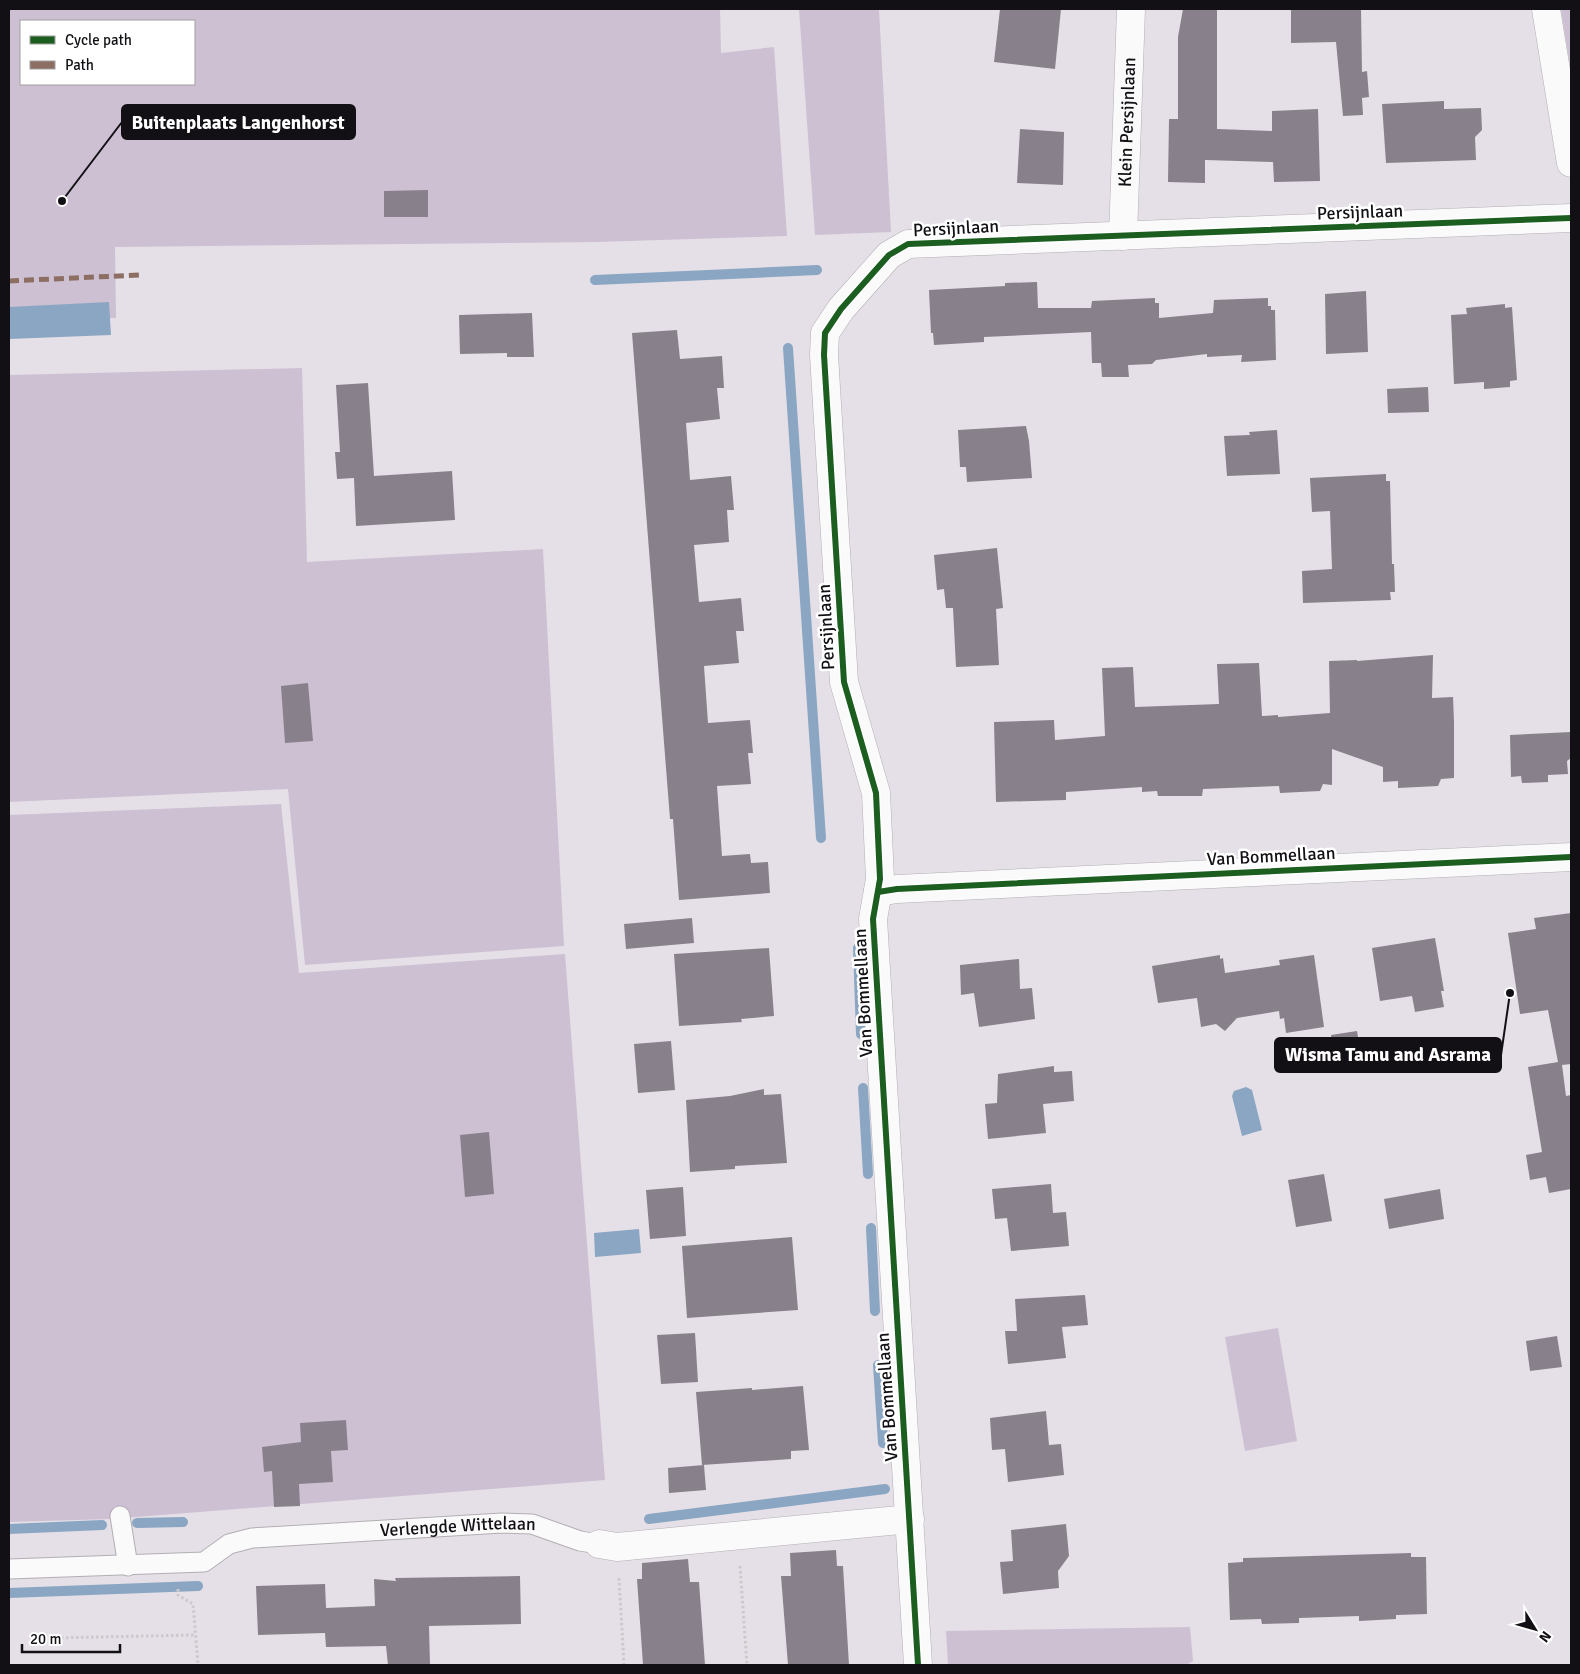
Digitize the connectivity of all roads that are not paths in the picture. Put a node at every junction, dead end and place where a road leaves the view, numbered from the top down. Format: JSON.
{"nodes":[{"id":1,"x":1132,"y":9,"type":"edge"},
{"id":2,"x":1546,"y":9,"type":"edge"},
{"id":3,"x":1571,"y":162,"type":"edge"},
{"id":4,"x":1571,"y":218,"type":"edge"},
{"id":5,"x":1123,"y":236,"type":"junction"},
{"id":6,"x":1571,"y":857,"type":"edge"},
{"id":7,"x":878,"y":892,"type":"junction"},
{"id":8,"x":120,"y":1516,"type":"dead end"},
{"id":9,"x":910,"y":1519,"type":"junction"},
{"id":10,"x":608,"y":1546,"type":"joint"},
{"id":11,"x":128,"y":1566,"type":"junction"},
{"id":12,"x":9,"y":1569,"type":"edge"},
{"id":13,"x":918,"y":1665,"type":"edge"}],
"edges":[{"from":1,"to":5,"type":"street","name":"Klein Persijnlaan"},
{"from":2,"to":3,"type":"street"},
{"from":4,"to":5,"type":"street","name":"Persijnlaan"},
{"from":5,"to":7,"type":"street","name":"Persijnlaan"},
{"from":6,"to":7,"type":"street","name":"Van Bommellaan"},
{"from":7,"to":9,"type":"street","name":"Van Bommellaan"},
{"from":8,"to":11,"type":"lane"},
{"from":9,"to":10,"type":"street","name":"Verlengde Wittelaan"},
{"from":9,"to":13,"type":"street","name":"Van Bommellaan"},
{"from":10,"to":11,"type":"lane","name":"Verlengde Wittelaan"},
{"from":11,"to":12,"type":"lane","name":"Verlengde Wittelaan"}]}
